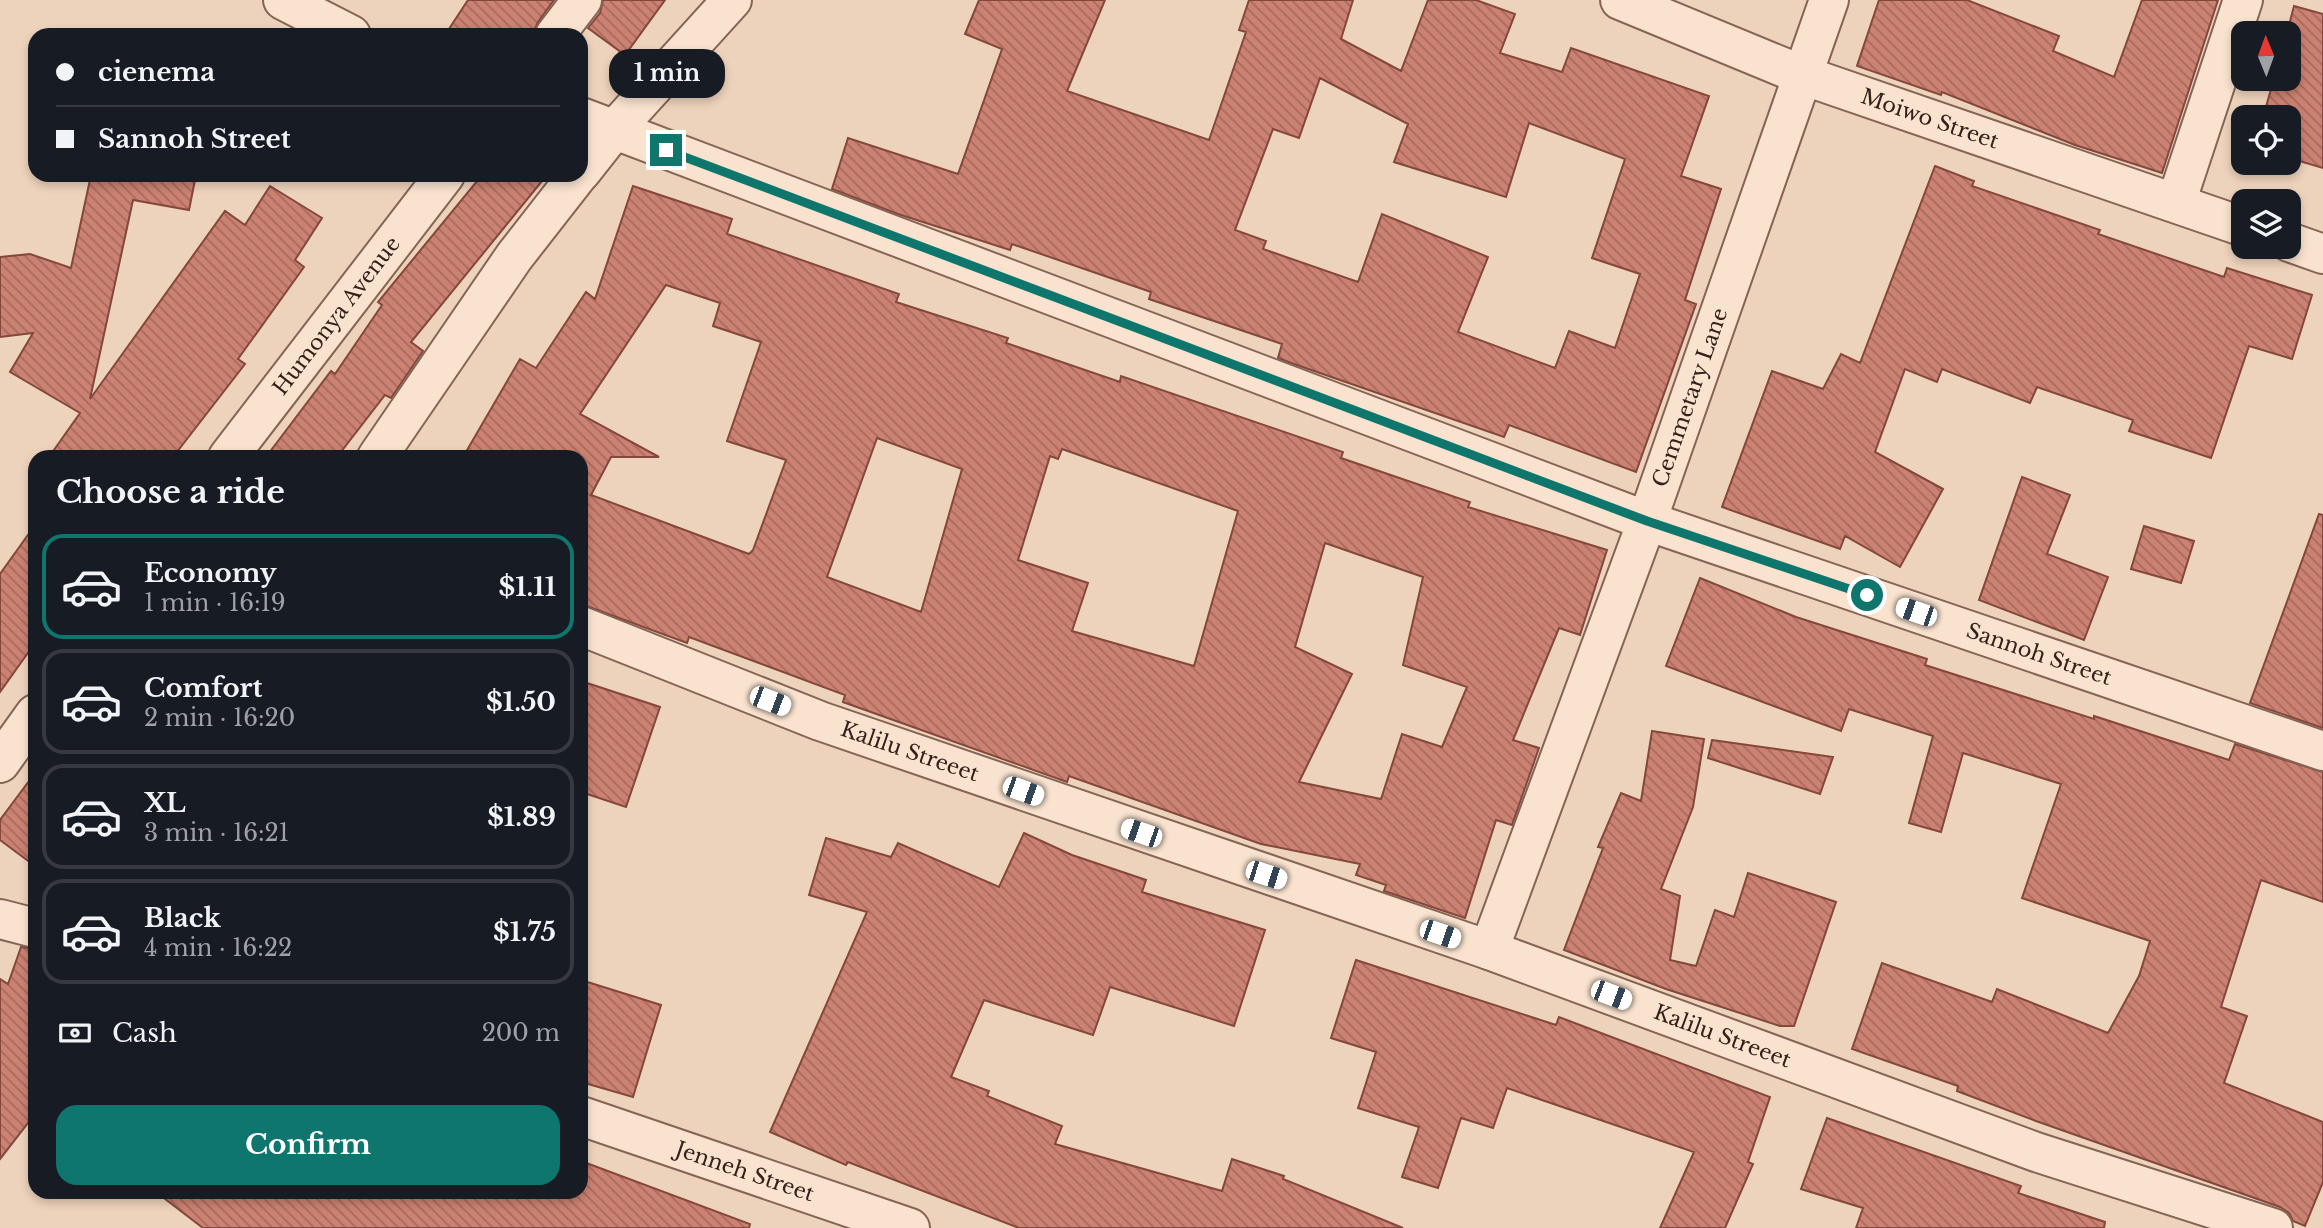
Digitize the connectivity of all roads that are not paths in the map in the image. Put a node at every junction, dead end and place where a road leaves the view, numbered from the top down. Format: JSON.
{"nodes":[{"id":1,"x":283,"y":0,"type":"edge"},
{"id":2,"x":582,"y":0,"type":"edge"},
{"id":3,"x":733,"y":0,"type":"edge"},
{"id":4,"x":1620,"y":0,"type":"edge"},
{"id":5,"x":1829,"y":0,"type":"edge"},
{"id":6,"x":2243,"y":0,"type":"edge"},
{"id":7,"x":337,"y":28,"type":"edge"},
{"id":8,"x":560,"y":28,"type":"edge"},
{"id":9,"x":1802,"y":75,"type":"junction"},
{"id":10,"x":598,"y":123,"type":"edge"},
{"id":11,"x":588,"y":151,"type":"edge"},
{"id":12,"x":440,"y":182,"type":"edge"},
{"id":13,"x":573,"y":182,"type":"edge"},
{"id":14,"x":2176,"y":203,"type":"junction"},
{"id":15,"x":2231,"y":222,"type":"edge"},
{"id":16,"x":2301,"y":246,"type":"edge"},
{"id":17,"x":2323,"y":254,"type":"edge"},
{"id":18,"x":233,"y":450,"type":"edge"},
{"id":19,"x":382,"y":450,"type":"edge"},
{"id":20,"x":1647,"y":521,"type":"junction"},
{"id":21,"x":588,"y":629,"type":"edge"},
{"id":22,"x":28,"y":724,"type":"edge"},
{"id":23,"x":2323,"y":751,"type":"edge"},
{"id":24,"x":0,"y":762,"type":"edge"},
{"id":25,"x":1489,"y":950,"type":"junction"},
{"id":26,"x":588,"y":1118,"type":"edge"},
{"id":27,"x":910,"y":1228,"type":"edge"},
{"id":28,"x":2273,"y":1228,"type":"edge"}],
"edges":[{"from":1,"to":7,"type":"street"},
{"from":2,"to":8,"type":"street"},
{"from":3,"to":10,"type":"street"},
{"from":4,"to":9,"type":"street","name":"Moiwo Street"},
{"from":5,"to":9,"type":"street","name":"Cemmetary Lane"},
{"from":6,"to":14,"type":"street"},
{"from":9,"to":14,"type":"street","name":"Moiwo Street"},
{"from":9,"to":20,"type":"street","name":"Cemmetary Lane"},
{"from":10,"to":11,"type":"street"},
{"from":10,"to":20,"type":"street","name":"Sannoh Street"},
{"from":12,"to":18,"type":"street","name":"Humonya Avenue"},
{"from":13,"to":19,"type":"street"},
{"from":14,"to":15,"type":"street","name":"Moiwo Street"},
{"from":16,"to":17,"type":"street"},
{"from":20,"to":23,"type":"street","name":"Sannoh Street"},
{"from":20,"to":25,"type":"street","name":"Cemmetary Lane"},
{"from":21,"to":25,"type":"street","name":"Kalilu Streeet"},
{"from":22,"to":24,"type":"street"},
{"from":25,"to":28,"type":"street","name":"Kalilu Streeet"},
{"from":26,"to":27,"type":"street","name":"Jenneh Street"}]}
